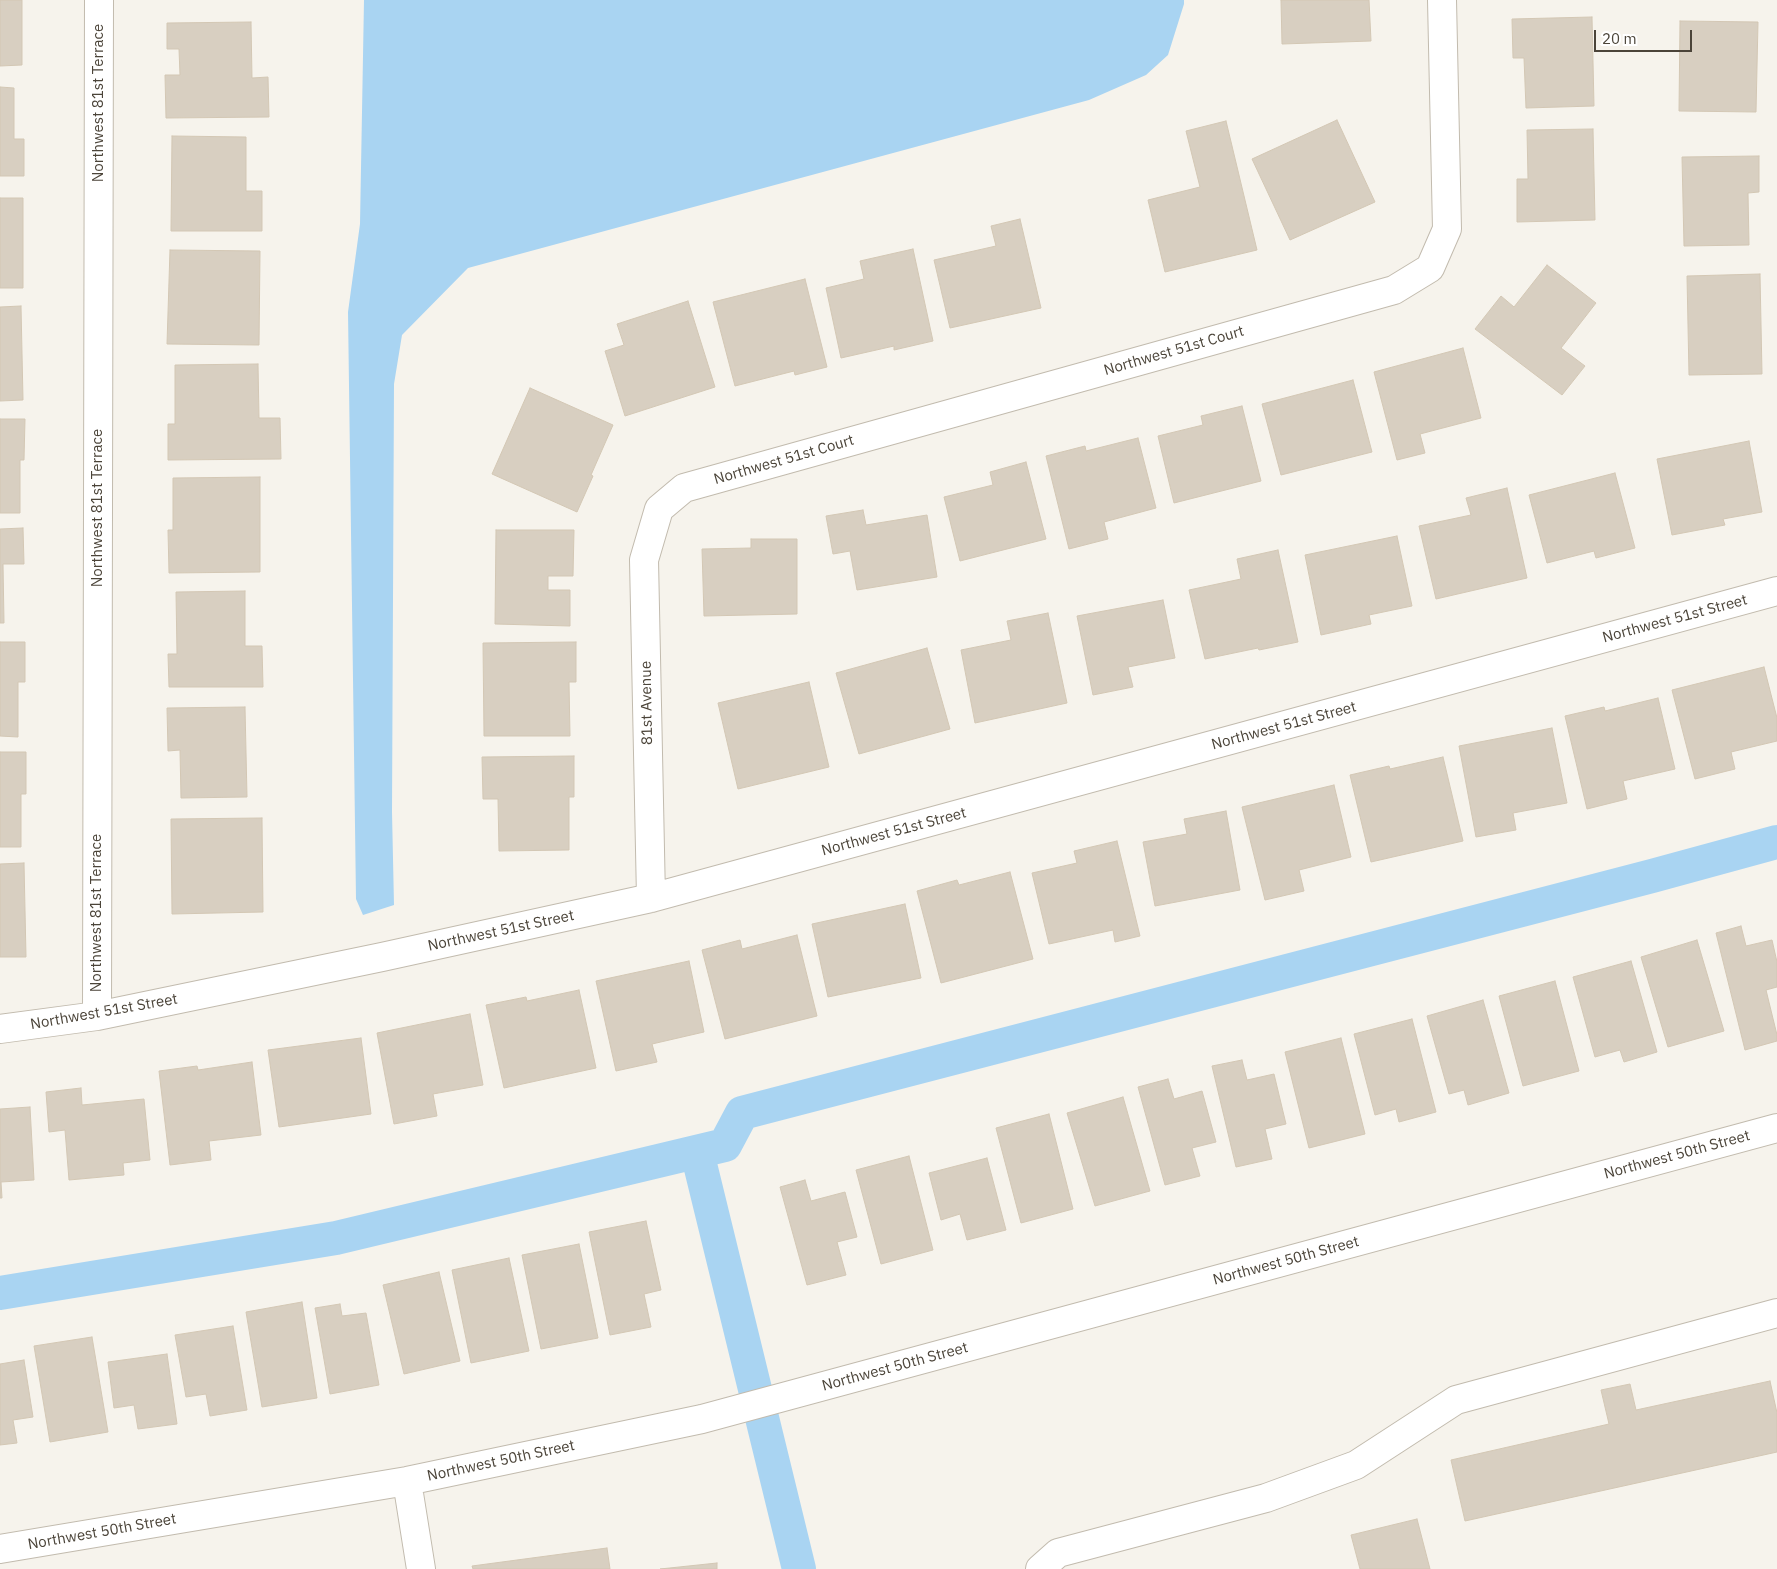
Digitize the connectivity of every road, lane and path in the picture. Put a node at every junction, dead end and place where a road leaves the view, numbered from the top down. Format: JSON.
{"nodes":[{"id":1,"x":99,"y":0,"type":"edge"},
{"id":2,"x":1442,"y":0,"type":"edge"},
{"id":3,"x":659,"y":509,"type":"joint"},
{"id":4,"x":1777,"y":592,"type":"edge"},
{"id":5,"x":651,"y":898,"type":"junction"},
{"id":6,"x":97,"y":1016,"type":"junction"},
{"id":7,"x":0,"y":1029,"type":"edge"},
{"id":8,"x":1777,"y":1128,"type":"edge"},
{"id":9,"x":1777,"y":1313,"type":"edge"},
{"id":10,"x":407,"y":1481,"type":"junction"},
{"id":11,"x":0,"y":1549,"type":"edge"},
{"id":12,"x":1049,"y":1561,"type":"edge"},
{"id":13,"x":421,"y":1569,"type":"edge"}],
"edges":[{"from":1,"to":6,"type":"street","name":"Northwest 81st Terrace"},
{"from":2,"to":3,"type":"street","name":"Northwest 51st Court"},
{"from":3,"to":5,"type":"street","name":"81st Avenue"},
{"from":4,"to":5,"type":"street","name":"Northwest 51st Street"},
{"from":5,"to":6,"type":"street","name":"Northwest 51st Street"},
{"from":6,"to":7,"type":"street","name":"Northwest 51st Street"},
{"from":8,"to":10,"type":"street","name":"Northwest 50th Street"},
{"from":9,"to":12,"type":"street"},
{"from":10,"to":11,"type":"street","name":"Northwest 50th Street"},
{"from":10,"to":13,"type":"street"}]}
